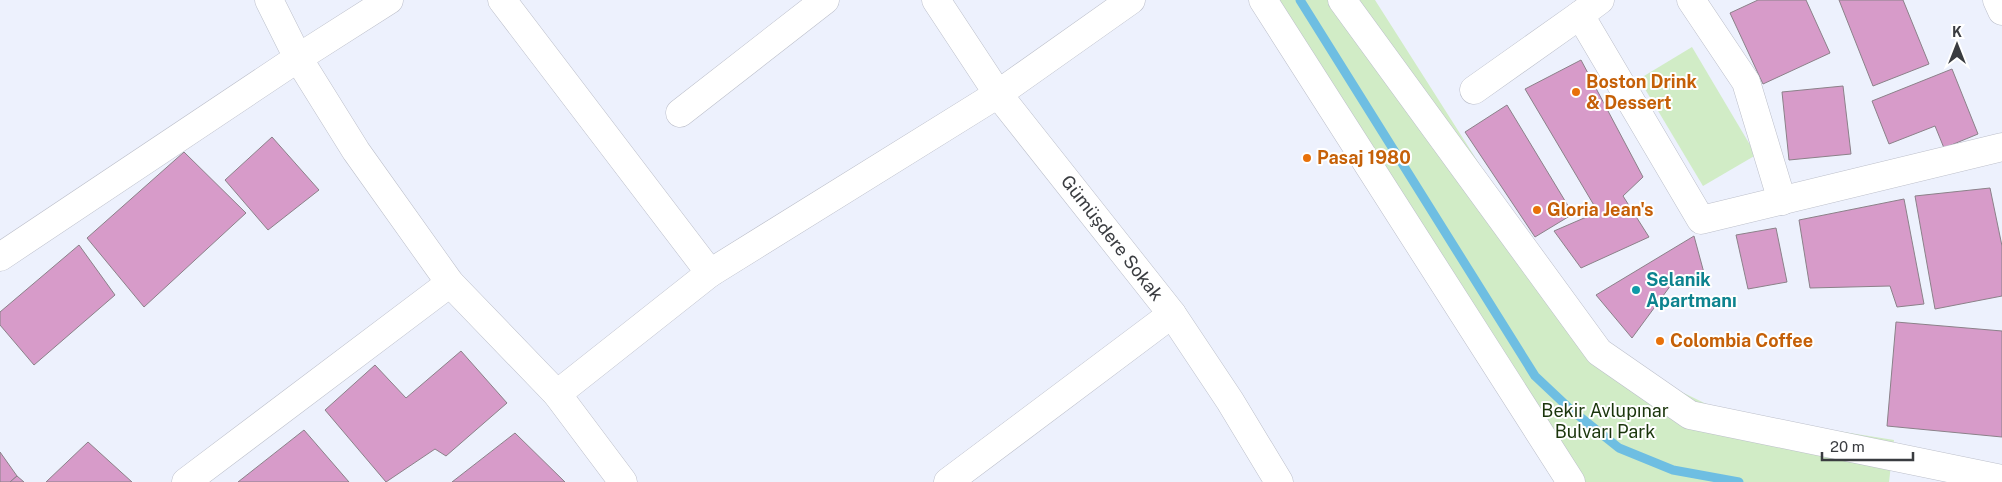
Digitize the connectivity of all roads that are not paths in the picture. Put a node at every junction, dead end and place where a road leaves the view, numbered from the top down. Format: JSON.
{"nodes":[{"id":1,"x":269,"y":0,"type":"edge"},
{"id":2,"x":389,"y":0,"type":"edge"},
{"id":3,"x":502,"y":0,"type":"edge"},
{"id":4,"x":825,"y":0,"type":"edge"},
{"id":5,"x":936,"y":0,"type":"edge"},
{"id":6,"x":1131,"y":0,"type":"edge"},
{"id":7,"x":1263,"y":0,"type":"edge"},
{"id":8,"x":1342,"y":0,"type":"edge"},
{"id":9,"x":1691,"y":0,"type":"edge"},
{"id":10,"x":1997,"y":0,"type":"edge"},
{"id":11,"x":1590,"y":8,"type":"edge"},
{"id":12,"x":2002,"y":11,"type":"edge"},
{"id":13,"x":298,"y":58,"type":"junction"},
{"id":14,"x":1474,"y":90,"type":"dead end"},
{"id":15,"x":998,"y":94,"type":"junction"},
{"id":16,"x":680,"y":113,"type":"dead end"},
{"id":17,"x":2002,"y":147,"type":"edge"},
{"id":18,"x":1782,"y":201,"type":"junction"},
{"id":19,"x":0,"y":256,"type":"edge"},
{"id":20,"x":710,"y":273,"type":"junction"},
{"id":21,"x":450,"y":283,"type":"junction"},
{"id":22,"x":1172,"y":314,"type":"junction"},
{"id":23,"x":557,"y":394,"type":"junction"},
{"id":24,"x":1992,"y":479,"type":"edge"},
{"id":25,"x":186,"y":482,"type":"edge"},
{"id":26,"x":623,"y":482,"type":"edge"},
{"id":27,"x":948,"y":482,"type":"edge"},
{"id":28,"x":1279,"y":482,"type":"edge"},
{"id":29,"x":1570,"y":482,"type":"edge"}],
"edges":[{"from":1,"to":13,"type":"street"},
{"from":2,"to":13,"type":"street"},
{"from":3,"to":20,"type":"street"},
{"from":4,"to":16,"type":"street"},
{"from":5,"to":15,"type":"street","name":"Gümüşdere Sokak"},
{"from":6,"to":15,"type":"street"},
{"from":7,"to":29,"type":"street"},
{"from":8,"to":24,"type":"street"},
{"from":9,"to":18,"type":"street"},
{"from":10,"to":12,"type":"street"},
{"from":11,"to":14,"type":"street"},
{"from":11,"to":18,"type":"street"},
{"from":13,"to":19,"type":"street"},
{"from":13,"to":21,"type":"street"},
{"from":15,"to":20,"type":"street"},
{"from":15,"to":22,"type":"street","name":"Gümüşdere Sokak"},
{"from":17,"to":18,"type":"street"},
{"from":20,"to":23,"type":"street"},
{"from":21,"to":23,"type":"street"},
{"from":21,"to":25,"type":"street"},
{"from":22,"to":27,"type":"street"},
{"from":22,"to":28,"type":"street","name":"Gümüşdere Sokak"},
{"from":23,"to":26,"type":"street"}]}
